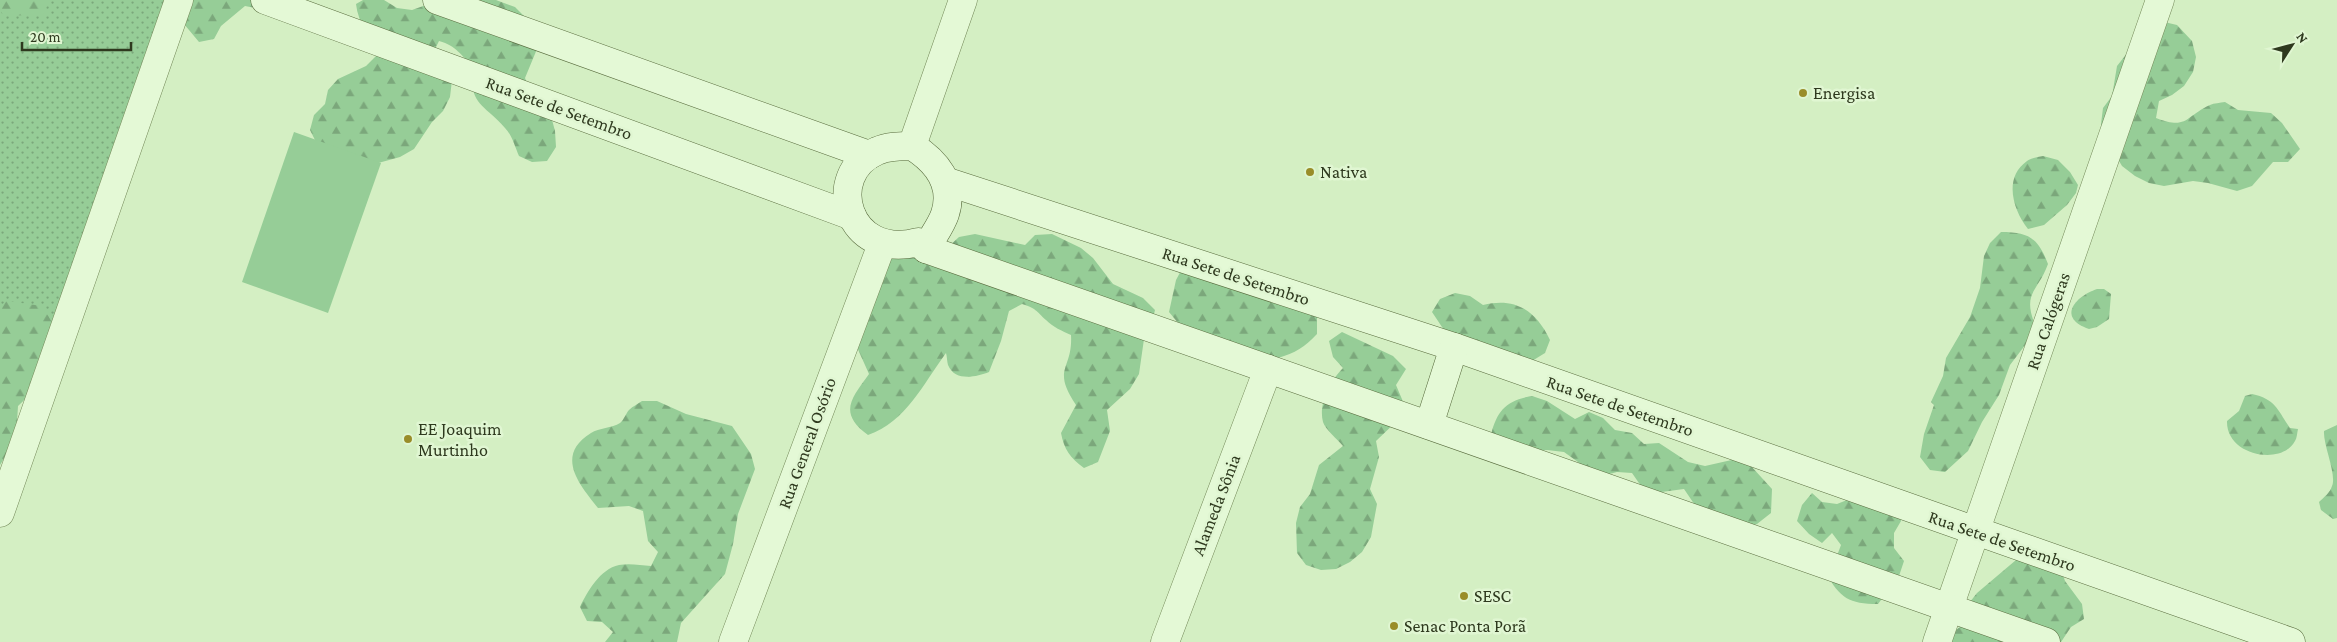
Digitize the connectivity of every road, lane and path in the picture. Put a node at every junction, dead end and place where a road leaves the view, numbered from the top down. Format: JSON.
{"nodes":[{"id":1,"x":179,"y":0,"type":"edge"},
{"id":2,"x":265,"y":0,"type":"edge"},
{"id":3,"x":437,"y":0,"type":"edge"},
{"id":4,"x":963,"y":0,"type":"edge"},
{"id":5,"x":2160,"y":0,"type":"edge"},
{"id":6,"x":912,"y":146,"type":"junction"},
{"id":7,"x":870,"y":155,"type":"junction"},
{"id":8,"x":945,"y":180,"type":"junction"},
{"id":9,"x":852,"y":216,"type":"junction"},
{"id":10,"x":882,"y":244,"type":"junction"},
{"id":11,"x":926,"y":249,"type":"junction"},
{"id":12,"x":1454,"y":347,"type":"junction"},
{"id":13,"x":1268,"y":369,"type":"junction"},
{"id":14,"x":1429,"y":425,"type":"junction"},
{"id":15,"x":0,"y":513,"type":"edge"},
{"id":16,"x":1974,"y":531,"type":"junction"},
{"id":17,"x":1949,"y":608,"type":"junction"},
{"id":18,"x":733,"y":642,"type":"edge"},
{"id":19,"x":1165,"y":642,"type":"edge"},
{"id":20,"x":1937,"y":642,"type":"edge"},
{"id":21,"x":2046,"y":642,"type":"edge"},
{"id":22,"x":2291,"y":642,"type":"edge"}],
"edges":[{"from":1,"to":15,"type":"main road"},
{"from":2,"to":9,"type":"main road","name":"Rua Sete de Setembro"},
{"from":3,"to":7,"type":"main road"},
{"from":4,"to":6,"type":"main road"},
{"from":5,"to":16,"type":"main road","name":"Rua Calógeras"},
{"from":6,"to":7,"type":"main road"},
{"from":6,"to":8,"type":"main road"},
{"from":7,"to":9,"type":"main road"},
{"from":8,"to":11,"type":"main road"},
{"from":8,"to":12,"type":"main road","name":"Rua Sete de Setembro"},
{"from":9,"to":10,"type":"main road"},
{"from":10,"to":11,"type":"main road"},
{"from":10,"to":18,"type":"main road","name":"Rua General Osório"},
{"from":11,"to":13,"type":"main road"},
{"from":12,"to":14,"type":"main road"},
{"from":12,"to":16,"type":"main road","name":"Rua Sete de Setembro"},
{"from":13,"to":14,"type":"main road"},
{"from":13,"to":19,"type":"main road","name":"Alameda Sônia"},
{"from":14,"to":17,"type":"main road"},
{"from":16,"to":17,"type":"main road","name":"Rua Calógeras"},
{"from":16,"to":22,"type":"main road","name":"Rua Sete de Setembro"},
{"from":17,"to":20,"type":"main road","name":"Rua Calógeras"},
{"from":17,"to":21,"type":"main road"}]}
